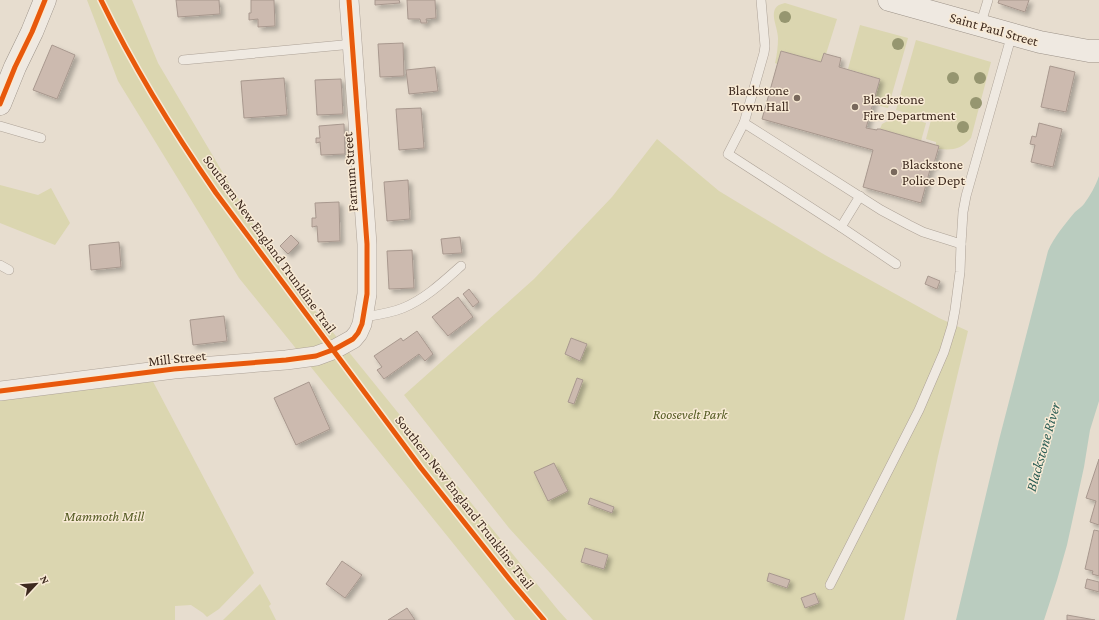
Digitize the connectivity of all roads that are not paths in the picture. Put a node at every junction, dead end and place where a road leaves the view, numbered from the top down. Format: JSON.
{"nodes":[{"id":1,"x":45,"y":0,"type":"edge"},
{"id":2,"x":349,"y":0,"type":"edge"},
{"id":3,"x":761,"y":0,"type":"edge"},
{"id":4,"x":890,"y":0,"type":"edge"},
{"id":5,"x":988,"y":0,"type":"edge"},
{"id":6,"x":926,"y":5,"type":"edge"},
{"id":7,"x":980,"y":26,"type":"junction"},
{"id":8,"x":1012,"y":34,"type":"junction"},
{"id":9,"x":353,"y":44,"type":"junction"},
{"id":10,"x":1094,"y":51,"type":"edge"},
{"id":11,"x":183,"y":60,"type":"dead end"},
{"id":12,"x":0,"y":104,"type":"edge"},
{"id":13,"x":744,"y":123,"type":"junction"},
{"id":14,"x":0,"y":126,"type":"edge"},
{"id":15,"x":41,"y":138,"type":"dead end"},
{"id":16,"x":860,"y":196,"type":"junction"},
{"id":17,"x":841,"y":227,"type":"junction"},
{"id":18,"x":962,"y":244,"type":"junction"},
{"id":19,"x":896,"y":264,"type":"dead end"},
{"id":20,"x":0,"y":265,"type":"edge"},
{"id":21,"x":461,"y":266,"type":"dead end"},
{"id":22,"x":9,"y":270,"type":"dead end"},
{"id":23,"x":364,"y":317,"type":"junction"},
{"id":24,"x":353,"y":339,"type":"joint"},
{"id":25,"x":0,"y":391,"type":"edge"},
{"id":26,"x":830,"y":585,"type":"dead end"}],
"edges":[{"from":1,"to":12,"type":"main road"},
{"from":2,"to":9,"type":"street","name":"Farnum Street"},
{"from":3,"to":13,"type":"lane"},
{"from":4,"to":6,"type":"main road","name":"Saint Paul Street"},
{"from":5,"to":7,"type":"lane"},
{"from":6,"to":7,"type":"main road","name":"Saint Paul Street"},
{"from":7,"to":8,"type":"main road","name":"Saint Paul Street"},
{"from":8,"to":10,"type":"main road","name":"Saint Paul Street"},
{"from":8,"to":18,"type":"lane"},
{"from":9,"to":11,"type":"lane"},
{"from":9,"to":23,"type":"street","name":"Farnum Street"},
{"from":13,"to":16,"type":"lane"},
{"from":13,"to":17,"type":"lane"},
{"from":14,"to":15,"type":"lane"},
{"from":16,"to":17,"type":"lane"},
{"from":16,"to":18,"type":"lane"},
{"from":17,"to":19,"type":"lane"},
{"from":18,"to":26,"type":"lane"},
{"from":20,"to":22,"type":"lane"},
{"from":21,"to":23,"type":"lane"},
{"from":23,"to":24,"type":"street","name":"Farnum Street"},
{"from":24,"to":25,"type":"street","name":"Mill Street"}]}
